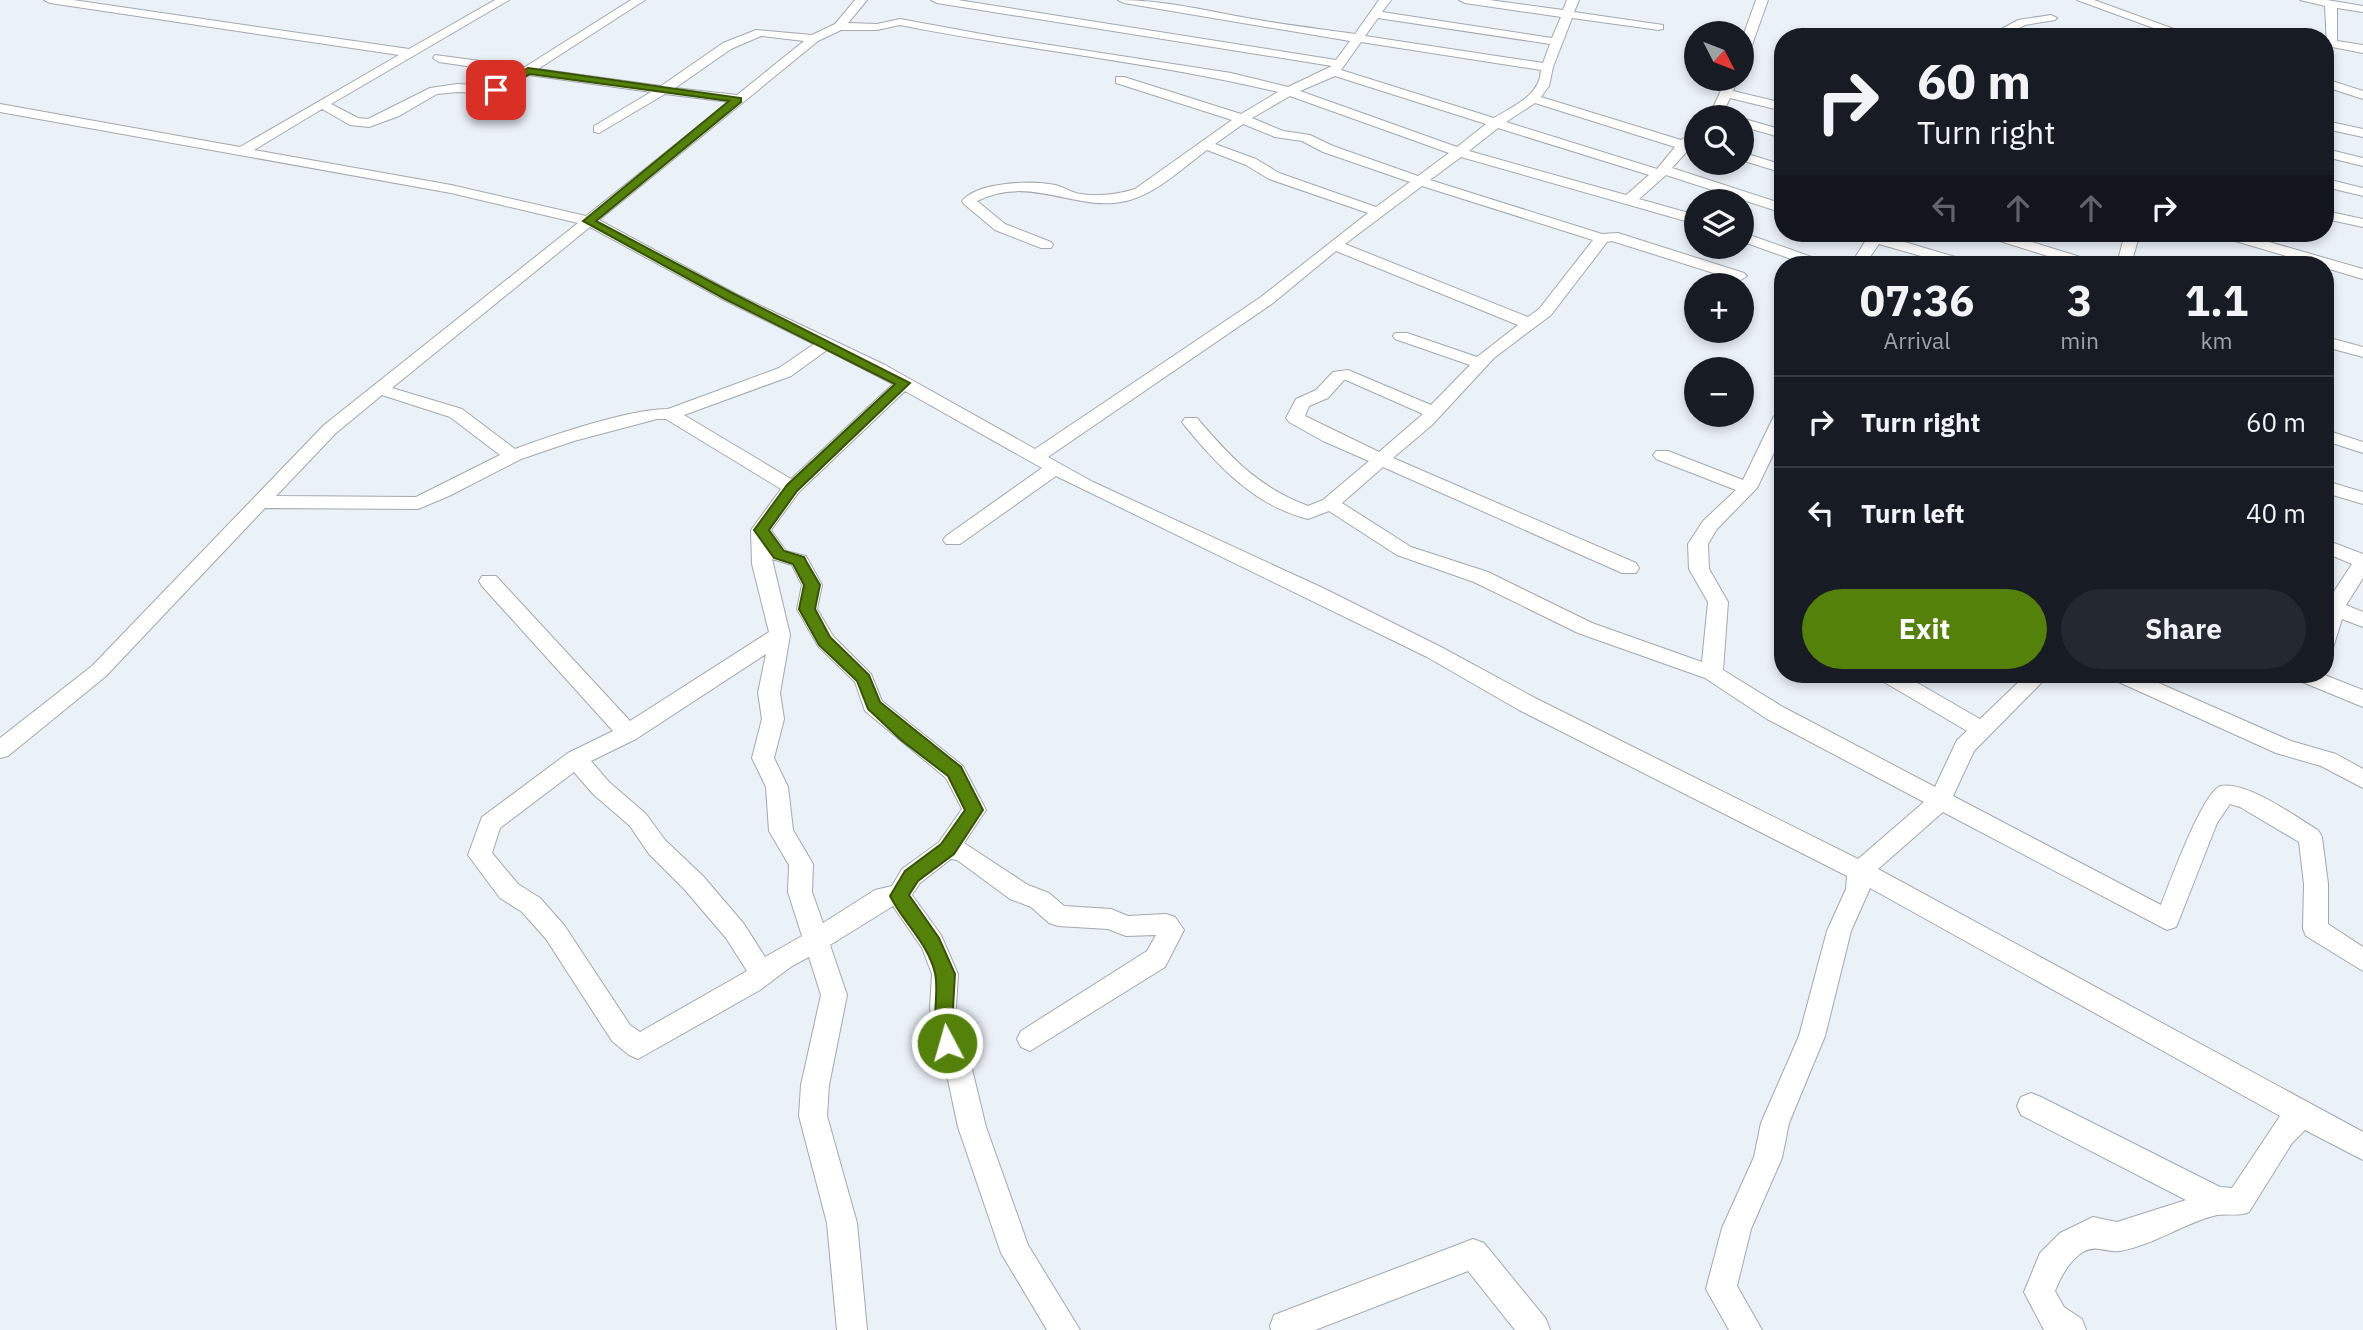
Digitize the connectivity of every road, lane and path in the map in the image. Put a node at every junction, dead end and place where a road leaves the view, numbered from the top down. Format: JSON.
{"nodes":[{"id":1,"x":50,"y":0,"type":"edge"},
{"id":2,"x":503,"y":0,"type":"edge"},
{"id":3,"x":639,"y":0,"type":"edge"},
{"id":4,"x":861,"y":0,"type":"edge"},
{"id":5,"x":937,"y":0,"type":"edge"},
{"id":6,"x":1124,"y":0,"type":"edge"},
{"id":7,"x":1385,"y":0,"type":"edge"},
{"id":8,"x":1465,"y":0,"type":"edge"},
{"id":9,"x":1573,"y":0,"type":"edge"},
{"id":10,"x":1762,"y":0,"type":"edge"},
{"id":11,"x":2083,"y":0,"type":"edge"},
{"id":12,"x":2306,"y":0,"type":"edge"},
{"id":13,"x":2330,"y":4,"type":"junction"},
{"id":14,"x":2363,"y":9,"type":"edge"},
{"id":15,"x":1375,"y":14,"type":"junction"},
{"id":16,"x":1568,"y":15,"type":"junction"},
{"id":17,"x":2051,"y":18,"type":"dead end"},
{"id":18,"x":1754,"y":22,"type":"edge"},
{"id":19,"x":839,"y":26,"type":"junction"},
{"id":20,"x":1659,"y":27,"type":"dead end"},
{"id":21,"x":2010,"y":28,"type":"edge"},
{"id":22,"x":2164,"y":28,"type":"edge"},
{"id":23,"x":2331,"y":28,"type":"edge"},
{"id":24,"x":1357,"y":36,"type":"junction"},
{"id":25,"x":814,"y":40,"type":"junction"},
{"id":26,"x":1557,"y":41,"type":"junction"},
{"id":27,"x":2334,"y":44,"type":"edge"},
{"id":28,"x":2363,"y":49,"type":"edge"},
{"id":29,"x":411,"y":53,"type":"junction"},
{"id":30,"x":439,"y":58,"type":"dead end"},
{"id":31,"x":1547,"y":66,"type":"junction"},
{"id":32,"x":1337,"y":68,"type":"junction"},
{"id":33,"x":528,"y":71,"type":"junction"},
{"id":34,"x":1120,"y":80,"type":"dead end"},
{"id":35,"x":2334,"y":86,"type":"edge"},
{"id":36,"x":663,"y":90,"type":"junction"},
{"id":37,"x":1289,"y":91,"type":"junction"},
{"id":38,"x":1726,"y":93,"type":"joint"},
{"id":39,"x":2363,"y":95,"type":"edge"},
{"id":40,"x":1534,"y":99,"type":"junction"},
{"id":41,"x":737,"y":100,"type":"junction"},
{"id":42,"x":322,"y":104,"type":"junction"},
{"id":43,"x":1722,"y":105,"type":"edge"},
{"id":44,"x":1774,"y":105,"type":"edge"},
{"id":45,"x":0,"y":108,"type":"edge"},
{"id":46,"x":1242,"y":119,"type":"junction"},
{"id":47,"x":1495,"y":123,"type":"junction"},
{"id":48,"x":1754,"y":126,"type":"edge"},
{"id":49,"x":2334,"y":127,"type":"edge"},
{"id":50,"x":599,"y":129,"type":"dead end"},
{"id":51,"x":1774,"y":131,"type":"edge"},
{"id":52,"x":2363,"y":133,"type":"edge"},
{"id":53,"x":1684,"y":138,"type":"edge"},
{"id":54,"x":1205,"y":145,"type":"junction"},
{"id":55,"x":1684,"y":147,"type":"edge"},
{"id":56,"x":245,"y":150,"type":"junction"},
{"id":57,"x":1459,"y":152,"type":"junction"},
{"id":58,"x":2334,"y":155,"type":"edge"},
{"id":59,"x":1754,"y":160,"type":"edge"},
{"id":60,"x":2363,"y":162,"type":"edge"},
{"id":61,"x":1774,"y":167,"type":"edge"},
{"id":62,"x":1661,"y":172,"type":"junction"},
{"id":63,"x":1422,"y":180,"type":"junction"},
{"id":64,"x":2334,"y":185,"type":"edge"},
{"id":65,"x":2363,"y":192,"type":"edge"},
{"id":66,"x":1629,"y":201,"type":"junction"},
{"id":67,"x":1774,"y":206,"type":"edge"},
{"id":68,"x":1378,"y":212,"type":"junction"},
{"id":69,"x":2334,"y":216,"type":"edge"},
{"id":70,"x":1684,"y":217,"type":"edge"},
{"id":71,"x":589,"y":221,"type":"junction"},
{"id":72,"x":2363,"y":223,"type":"edge"},
{"id":73,"x":1602,"y":238,"type":"junction"},
{"id":74,"x":1754,"y":241,"type":"edge"},
{"id":75,"x":1897,"y":242,"type":"edge"},
{"id":76,"x":2018,"y":242,"type":"edge"},
{"id":77,"x":2254,"y":242,"type":"edge"},
{"id":78,"x":1046,"y":244,"type":"dead end"},
{"id":79,"x":1334,"y":246,"type":"junction"},
{"id":80,"x":1796,"y":256,"type":"edge"},
{"id":81,"x":1940,"y":256,"type":"edge"},
{"id":82,"x":2062,"y":256,"type":"edge"},
{"id":83,"x":2302,"y":256,"type":"edge"},
{"id":84,"x":2334,"y":266,"type":"edge"},
{"id":85,"x":1730,"y":273,"type":"edge"},
{"id":86,"x":2363,"y":274,"type":"edge"},
{"id":87,"x":1530,"y":324,"type":"junction"},
{"id":88,"x":1401,"y":336,"type":"dead end"},
{"id":89,"x":826,"y":344,"type":"junction"},
{"id":90,"x":2334,"y":344,"type":"edge"},
{"id":91,"x":2363,"y":352,"type":"edge"},
{"id":92,"x":1480,"y":363,"type":"junction"},
{"id":93,"x":904,"y":383,"type":"junction"},
{"id":94,"x":379,"y":389,"type":"junction"},
{"id":95,"x":1433,"y":412,"type":"junction"},
{"id":96,"x":670,"y":414,"type":"junction"},
{"id":97,"x":1191,"y":422,"type":"dead end"},
{"id":98,"x":2334,"y":438,"type":"edge"},
{"id":99,"x":2363,"y":448,"type":"edge"},
{"id":100,"x":1662,"y":455,"type":"dead end"},
{"id":101,"x":1774,"y":455,"type":"edge"},
{"id":102,"x":513,"y":456,"type":"junction"},
{"id":103,"x":1380,"y":459,"type":"junction"},
{"id":104,"x":1045,"y":462,"type":"junction"},
{"id":105,"x":792,"y":488,"type":"junction"},
{"id":106,"x":1748,"y":488,"type":"junction"},
{"id":107,"x":2334,"y":489,"type":"edge"},
{"id":108,"x":2363,"y":498,"type":"edge"},
{"id":109,"x":260,"y":502,"type":"junction"},
{"id":110,"x":1330,"y":504,"type":"junction"},
{"id":111,"x":761,"y":530,"type":"junction"},
{"id":112,"x":953,"y":541,"type":"dead end"},
{"id":113,"x":2334,"y":549,"type":"edge"},
{"id":114,"x":2363,"y":562,"type":"edge"},
{"id":115,"x":1629,"y":568,"type":"dead end"},
{"id":116,"x":489,"y":581,"type":"dead end"},
{"id":117,"x":2334,"y":601,"type":"edge"},
{"id":118,"x":2334,"y":608,"type":"edge"},
{"id":119,"x":2363,"y":620,"type":"edge"},
{"id":120,"x":780,"y":635,"type":"junction"},
{"id":121,"x":1712,"y":673,"type":"junction"},
{"id":122,"x":1901,"y":683,"type":"edge"},
{"id":123,"x":2031,"y":683,"type":"edge"},
{"id":124,"x":2139,"y":683,"type":"edge"},
{"id":125,"x":2328,"y":683,"type":"edge"},
{"id":126,"x":2363,"y":699,"type":"edge"},
{"id":127,"x":1982,"y":730,"type":"junction"},
{"id":128,"x":628,"y":733,"type":"junction"},
{"id":129,"x":0,"y":750,"type":"edge"},
{"id":130,"x":576,"y":759,"type":"junction"},
{"id":131,"x":2363,"y":779,"type":"edge"},
{"id":132,"x":1939,"y":802,"type":"junction"},
{"id":133,"x":947,"y":849,"type":"junction"},
{"id":134,"x":1860,"y":871,"type":"junction"},
{"id":135,"x":899,"y":896,"type":"junction"},
{"id":136,"x":816,"y":941,"type":"junction"},
{"id":137,"x":2363,"y":960,"type":"edge"},
{"id":138,"x":762,"y":974,"type":"junction"},
{"id":139,"x":1030,"y":1038,"type":"dead end"},
{"id":140,"x":2031,"y":1106,"type":"dead end"},
{"id":141,"x":2302,"y":1113,"type":"junction"},
{"id":142,"x":2363,"y":1147,"type":"edge"},
{"id":143,"x":2218,"y":1201,"type":"junction"},
{"id":144,"x":1284,"y":1329,"type":"edge"},
{"id":145,"x":852,"y":1330,"type":"edge"},
{"id":146,"x":1065,"y":1330,"type":"edge"},
{"id":147,"x":1535,"y":1330,"type":"edge"},
{"id":148,"x":1748,"y":1330,"type":"edge"},
{"id":149,"x":2071,"y":1330,"type":"edge"}],
"edges":[{"from":1,"to":29,"type":"street"},
{"from":2,"to":29,"type":"street"},
{"from":3,"to":33,"type":"street"},
{"from":4,"to":19,"type":"street"},
{"from":5,"to":32,"type":"street"},
{"from":6,"to":24,"type":"street"},
{"from":7,"to":15,"type":"street"},
{"from":8,"to":16,"type":"street"},
{"from":9,"to":16,"type":"street"},
{"from":10,"to":18,"type":"street"},
{"from":11,"to":22,"type":"street"},
{"from":12,"to":13,"type":"street"},
{"from":13,"to":14,"type":"street"},
{"from":13,"to":23,"type":"street"},
{"from":15,"to":24,"type":"street"},
{"from":15,"to":26,"type":"street"},
{"from":16,"to":20,"type":"street"},
{"from":16,"to":26,"type":"street"},
{"from":17,"to":21,"type":"street"},
{"from":19,"to":25,"type":"street"},
{"from":19,"to":37,"type":"street"},
{"from":24,"to":31,"type":"street"},
{"from":24,"to":32,"type":"street"},
{"from":25,"to":36,"type":"street"},
{"from":25,"to":41,"type":"street"},
{"from":26,"to":31,"type":"street"},
{"from":27,"to":28,"type":"street"},
{"from":29,"to":42,"type":"street"},
{"from":30,"to":33,"type":"street"},
{"from":31,"to":40,"type":"street"},
{"from":32,"to":37,"type":"street"},
{"from":32,"to":47,"type":"street"},
{"from":33,"to":36,"type":"street"},
{"from":33,"to":42,"type":"street"},
{"from":34,"to":46,"type":"street"},
{"from":35,"to":39,"type":"street"},
{"from":36,"to":41,"type":"street"},
{"from":36,"to":50,"type":"street"},
{"from":37,"to":46,"type":"street"},
{"from":37,"to":57,"type":"street"},
{"from":38,"to":43,"type":"street"},
{"from":38,"to":44,"type":"street"},
{"from":40,"to":47,"type":"street"},
{"from":40,"to":53,"type":"street"},
{"from":41,"to":71,"type":"street"},
{"from":42,"to":56,"type":"street"},
{"from":45,"to":56,"type":"street"},
{"from":46,"to":54,"type":"street"},
{"from":46,"to":63,"type":"street"},
{"from":47,"to":57,"type":"street"},
{"from":47,"to":62,"type":"street"},
{"from":48,"to":51,"type":"street"},
{"from":49,"to":52,"type":"street"},
{"from":54,"to":68,"type":"street"},
{"from":54,"to":78,"type":"street"},
{"from":55,"to":62,"type":"street"},
{"from":56,"to":71,"type":"street"},
{"from":57,"to":63,"type":"street"},
{"from":57,"to":66,"type":"street"},
{"from":58,"to":60,"type":"street"},
{"from":59,"to":61,"type":"street"},
{"from":62,"to":66,"type":"street"},
{"from":62,"to":67,"type":"street"},
{"from":63,"to":68,"type":"street"},
{"from":63,"to":73,"type":"street"},
{"from":64,"to":65,"type":"street"},
{"from":66,"to":70,"type":"street"},
{"from":68,"to":79,"type":"street"},
{"from":69,"to":72,"type":"street"},
{"from":71,"to":89,"type":"street"},
{"from":71,"to":94,"type":"street"},
{"from":73,"to":85,"type":"street"},
{"from":73,"to":87,"type":"street"},
{"from":74,"to":80,"type":"street"},
{"from":75,"to":81,"type":"street"},
{"from":76,"to":82,"type":"street"},
{"from":77,"to":83,"type":"street"},
{"from":79,"to":87,"type":"street"},
{"from":79,"to":104,"type":"street"},
{"from":84,"to":86,"type":"street"},
{"from":87,"to":92,"type":"street"},
{"from":88,"to":92,"type":"street"},
{"from":89,"to":93,"type":"street"},
{"from":89,"to":96,"type":"street"},
{"from":90,"to":91,"type":"street"},
{"from":92,"to":95,"type":"street"},
{"from":93,"to":104,"type":"street"},
{"from":93,"to":105,"type":"street"},
{"from":94,"to":102,"type":"street"},
{"from":94,"to":109,"type":"street"},
{"from":95,"to":103,"type":"street"},
{"from":95,"to":103,"type":"street"},
{"from":96,"to":102,"type":"street"},
{"from":96,"to":105,"type":"street"},
{"from":97,"to":110,"type":"street"},
{"from":98,"to":99,"type":"street"},
{"from":100,"to":106,"type":"street"},
{"from":101,"to":106,"type":"street"},
{"from":102,"to":109,"type":"street"},
{"from":103,"to":110,"type":"street"},
{"from":103,"to":115,"type":"street"},
{"from":104,"to":112,"type":"street"},
{"from":104,"to":134,"type":"street"},
{"from":105,"to":111,"type":"street"},
{"from":106,"to":121,"type":"street"},
{"from":107,"to":108,"type":"street"},
{"from":109,"to":129,"type":"street"},
{"from":110,"to":121,"type":"street"},
{"from":111,"to":120,"type":"street"},
{"from":111,"to":133,"type":"street"},
{"from":113,"to":114,"type":"street"},
{"from":114,"to":117,"type":"street"},
{"from":116,"to":128,"type":"street"},
{"from":118,"to":119,"type":"street"},
{"from":120,"to":128,"type":"street"},
{"from":120,"to":136,"type":"street"},
{"from":121,"to":132,"type":"street"},
{"from":122,"to":127,"type":"street"},
{"from":123,"to":127,"type":"street"},
{"from":124,"to":131,"type":"street"},
{"from":125,"to":126,"type":"street"},
{"from":127,"to":132,"type":"street"},
{"from":128,"to":130,"type":"street"},
{"from":130,"to":138,"type":"street"},
{"from":130,"to":138,"type":"street"},
{"from":132,"to":134,"type":"street"},
{"from":132,"to":137,"type":"street"},
{"from":133,"to":135,"type":"street"},
{"from":133,"to":139,"type":"street"},
{"from":134,"to":141,"type":"street"},
{"from":134,"to":148,"type":"street"},
{"from":135,"to":136,"type":"street"},
{"from":135,"to":146,"type":"street"},
{"from":136,"to":138,"type":"street"},
{"from":136,"to":145,"type":"street"},
{"from":140,"to":143,"type":"street"},
{"from":141,"to":142,"type":"street"},
{"from":141,"to":143,"type":"street"},
{"from":143,"to":149,"type":"street"},
{"from":144,"to":147,"type":"street"}]}
